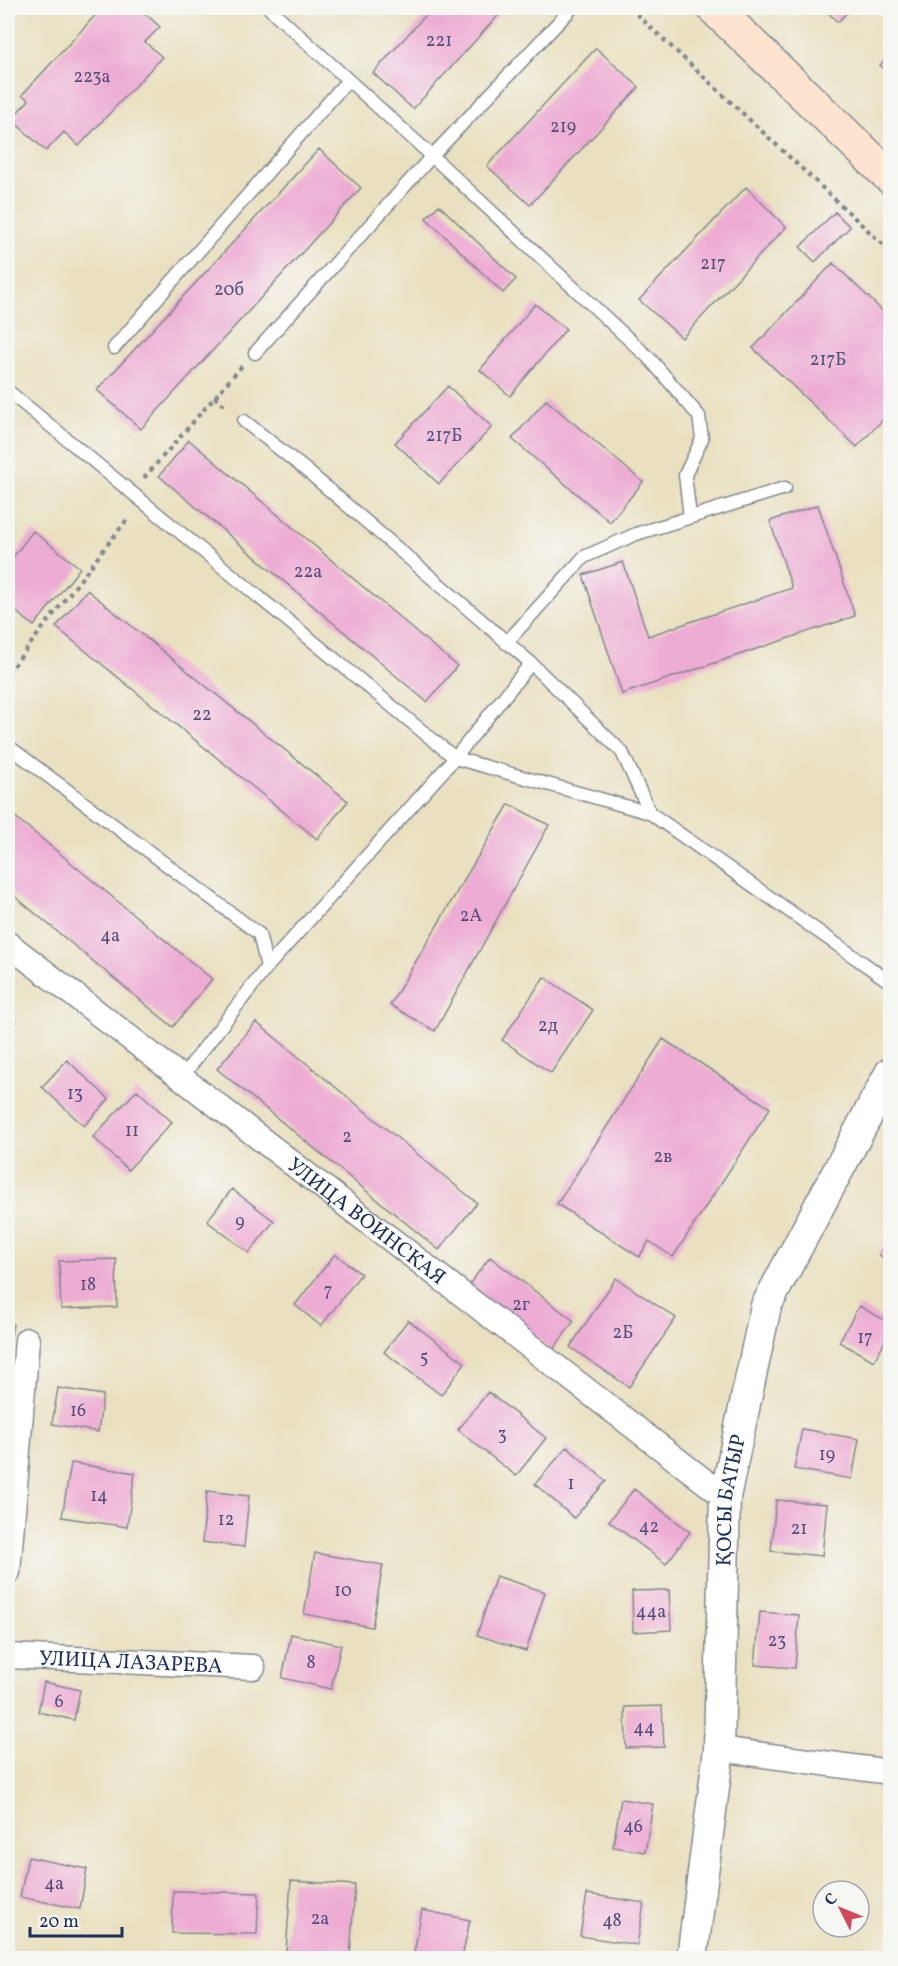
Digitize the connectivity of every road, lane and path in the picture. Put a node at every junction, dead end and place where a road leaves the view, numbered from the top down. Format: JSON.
{"nodes":[{"id":1,"x":268,"y":8,"type":"edge"},
{"id":2,"x":572,"y":8,"type":"edge"},
{"id":3,"x":630,"y":8,"type":"edge"},
{"id":4,"x":714,"y":8,"type":"edge"},
{"id":5,"x":348,"y":80,"type":"junction"},
{"id":6,"x":432,"y":156,"type":"junction"},
{"id":7,"x":891,"y":177,"type":"edge"},
{"id":8,"x":891,"y":251,"type":"edge"},
{"id":9,"x":114,"y":348,"type":"dead end"},
{"id":10,"x":255,"y":353,"type":"joint"},
{"id":11,"x":8,"y":391,"type":"edge"},
{"id":12,"x":244,"y":421,"type":"dead end"},
{"id":13,"x":785,"y":488,"type":"dead end"},
{"id":14,"x":131,"y":492,"type":"junction"},
{"id":15,"x":142,"y":500,"type":"junction"},
{"id":16,"x":690,"y":517,"type":"junction"},
{"id":17,"x":506,"y":643,"type":"junction"},
{"id":18,"x":531,"y":663,"type":"junction"},
{"id":19,"x":8,"y":673,"type":"edge"},
{"id":20,"x":8,"y":746,"type":"edge"},
{"id":21,"x":455,"y":758,"type":"junction"},
{"id":22,"x":650,"y":813,"type":"junction"},
{"id":23,"x":8,"y":944,"type":"edge"},
{"id":24,"x":267,"y":967,"type":"junction"},
{"id":25,"x":891,"y":982,"type":"edge"},
{"id":26,"x":891,"y":1073,"type":"edge"},
{"id":27,"x":181,"y":1078,"type":"junction"},
{"id":28,"x":27,"y":1340,"type":"dead end"},
{"id":29,"x":724,"y":1497,"type":"junction"},
{"id":30,"x":8,"y":1572,"type":"edge"},
{"id":31,"x":8,"y":1656,"type":"edge"},
{"id":32,"x":253,"y":1667,"type":"dead end"},
{"id":33,"x":719,"y":1749,"type":"junction"},
{"id":34,"x":891,"y":1772,"type":"edge"},
{"id":35,"x":692,"y":1959,"type":"edge"}],
"edges":[{"from":1,"to":5,"type":"lane"},
{"from":2,"to":6,"type":"lane"},
{"from":3,"to":8,"type":"path"},
{"from":4,"to":7,"type":"main road"},
{"from":5,"to":6,"type":"lane"},
{"from":5,"to":9,"type":"lane"},
{"from":6,"to":10,"type":"lane"},
{"from":6,"to":16,"type":"lane"},
{"from":10,"to":14,"type":"path"},
{"from":11,"to":14,"type":"lane"},
{"from":12,"to":17,"type":"lane"},
{"from":13,"to":16,"type":"lane"},
{"from":14,"to":15,"type":"lane"},
{"from":15,"to":19,"type":"path"},
{"from":15,"to":21,"type":"lane"},
{"from":16,"to":17,"type":"lane"},
{"from":17,"to":18,"type":"lane"},
{"from":18,"to":21,"type":"lane"},
{"from":18,"to":22,"type":"lane"},
{"from":20,"to":24,"type":"lane"},
{"from":21,"to":22,"type":"lane"},
{"from":21,"to":24,"type":"lane"},
{"from":22,"to":25,"type":"lane"},
{"from":23,"to":27,"type":"street","name":"УЛИЦА ВОИНСКАЯ"},
{"from":24,"to":27,"type":"lane"},
{"from":26,"to":29,"type":"street","name":"ҚОСЫ БАТЫР"},
{"from":27,"to":29,"type":"street","name":"УЛИЦА ВОИНСКАЯ"},
{"from":28,"to":30,"type":"street"},
{"from":29,"to":33,"type":"street","name":"ҚОСЫ БАТЫР"},
{"from":31,"to":32,"type":"street","name":"УЛИЦА ЛАЗАРЕВА"},
{"from":33,"to":34,"type":"street"},
{"from":33,"to":35,"type":"street","name":"ҚОСЫ БАТЫР"}]}
